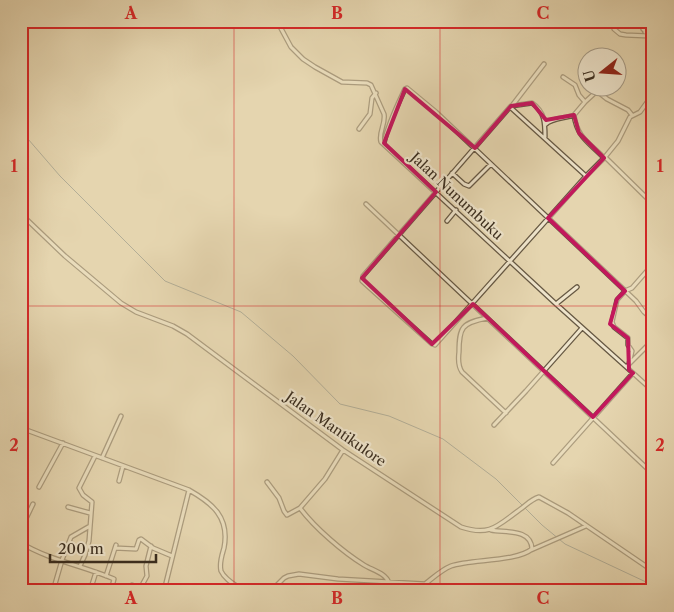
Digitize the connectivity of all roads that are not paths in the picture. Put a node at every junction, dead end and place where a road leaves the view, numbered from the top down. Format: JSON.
{"nodes":[{"id":1,"x":277,"y":21,"type":"edge"},
{"id":2,"x":614,"y":21,"type":"edge"},
{"id":3,"x":640,"y":21,"type":"edge"},
{"id":4,"x":653,"y":24,"type":"edge"},
{"id":5,"x":645,"y":32,"type":"junction"},
{"id":6,"x":651,"y":36,"type":"edge"},
{"id":7,"x":544,"y":64,"type":"dead end"},
{"id":8,"x":563,"y":77,"type":"dead end"},
{"id":9,"x":376,"y":93,"type":"junction"},
{"id":10,"x":653,"y":94,"type":"edge"},
{"id":11,"x":648,"y":101,"type":"junction"},
{"id":12,"x":586,"y":102,"type":"junction"},
{"id":13,"x":653,"y":103,"type":"edge"},
{"id":14,"x":511,"y":106,"type":"junction"},
{"id":15,"x":574,"y":115,"type":"junction"},
{"id":16,"x":632,"y":115,"type":"junction"},
{"id":17,"x":545,"y":125,"type":"junction"},
{"id":18,"x":358,"y":129,"type":"dead end"},
{"id":19,"x":545,"y":137,"type":"junction"},
{"id":20,"x":384,"y":143,"type":"junction"},
{"id":21,"x":475,"y":148,"type":"junction"},
{"id":22,"x":605,"y":157,"type":"junction"},
{"id":23,"x":491,"y":164,"type":"junction"},
{"id":24,"x":452,"y":173,"type":"junction"},
{"id":25,"x":586,"y":176,"type":"junction"},
{"id":26,"x":436,"y":192,"type":"junction"},
{"id":27,"x":366,"y":204,"type":"dead end"},
{"id":28,"x":653,"y":204,"type":"edge"},
{"id":29,"x":456,"y":210,"type":"junction"},
{"id":30,"x":21,"y":214,"type":"edge"},
{"id":31,"x":548,"y":218,"type":"junction"},
{"id":32,"x":447,"y":220,"type":"dead end"},
{"id":33,"x":398,"y":235,"type":"junction"},
{"id":34,"x":511,"y":262,"type":"junction"},
{"id":35,"x":653,"y":264,"type":"edge"},
{"id":36,"x":576,"y":287,"type":"dead end"},
{"id":37,"x":625,"y":291,"type":"junction"},
{"id":38,"x":473,"y":304,"type":"junction"},
{"id":39,"x":556,"y":304,"type":"junction"},
{"id":40,"x":487,"y":318,"type":"junction"},
{"id":41,"x":653,"y":320,"type":"edge"},
{"id":42,"x":582,"y":328,"type":"junction"},
{"id":43,"x":653,"y":340,"type":"edge"},
{"id":44,"x":627,"y":366,"type":"junction"},
{"id":45,"x":544,"y":372,"type":"junction"},
{"id":46,"x":633,"y":373,"type":"junction"},
{"id":47,"x":653,"y":391,"type":"edge"},
{"id":48,"x":506,"y":413,"type":"junction"},
{"id":49,"x":121,"y":416,"type":"dead end"},
{"id":50,"x":593,"y":417,"type":"junction"},
{"id":51,"x":494,"y":425,"type":"dead end"},
{"id":52,"x":21,"y":428,"type":"edge"},
{"id":53,"x":62,"y":443,"type":"junction"},
{"id":54,"x":343,"y":450,"type":"junction"},
{"id":55,"x":94,"y":456,"type":"junction"},
{"id":56,"x":102,"y":458,"type":"junction"},
{"id":57,"x":553,"y":463,"type":"dead end"},
{"id":58,"x":123,"y":466,"type":"junction"},
{"id":59,"x":653,"y":474,"type":"edge"},
{"id":60,"x":653,"y":479,"type":"edge"},
{"id":61,"x":119,"y":481,"type":"dead end"},
{"id":62,"x":268,"y":482,"type":"dead end"},
{"id":63,"x":39,"y":487,"type":"dead end"},
{"id":64,"x":189,"y":490,"type":"junction"},
{"id":65,"x":651,"y":503,"type":"dead end"},
{"id":66,"x":33,"y":504,"type":"dead end"},
{"id":67,"x":68,"y":507,"type":"dead end"},
{"id":68,"x":300,"y":508,"type":"junction"},
{"id":69,"x":90,"y":512,"type":"junction"},
{"id":70,"x":90,"y":526,"type":"junction"},
{"id":71,"x":586,"y":526,"type":"junction"},
{"id":72,"x":21,"y":529,"type":"edge"},
{"id":73,"x":491,"y":530,"type":"junction"},
{"id":74,"x":21,"y":543,"type":"edge"},
{"id":75,"x":151,"y":546,"type":"junction"},
{"id":76,"x":531,"y":550,"type":"junction"},
{"id":77,"x":172,"y":556,"type":"junction"},
{"id":78,"x":62,"y":560,"type":"junction"},
{"id":79,"x":80,"y":566,"type":"junction"},
{"id":80,"x":653,"y":571,"type":"edge"},
{"id":81,"x":96,"y":572,"type":"junction"},
{"id":82,"x":106,"y":576,"type":"junction"},
{"id":83,"x":389,"y":583,"type":"junction"},
{"id":84,"x":141,"y":587,"type":"junction"},
{"id":85,"x":53,"y":591,"type":"edge"},
{"id":86,"x":90,"y":591,"type":"edge"},
{"id":87,"x":111,"y":591,"type":"edge"},
{"id":88,"x":126,"y":591,"type":"edge"},
{"id":89,"x":150,"y":591,"type":"edge"},
{"id":90,"x":164,"y":591,"type":"edge"},
{"id":91,"x":244,"y":591,"type":"edge"},
{"id":92,"x":271,"y":591,"type":"edge"}],
"edges":[{"from":1,"to":9,"type":"street"},
{"from":2,"to":6,"type":"street"},
{"from":3,"to":5,"type":"street"},
{"from":4,"to":5,"type":"street"},
{"from":5,"to":6,"type":"street"},
{"from":7,"to":14,"type":"street"},
{"from":8,"to":12,"type":"street"},
{"from":9,"to":18,"type":"street"},
{"from":9,"to":20,"type":"street"},
{"from":10,"to":11,"type":"street"},
{"from":11,"to":13,"type":"street"},
{"from":11,"to":16,"type":"street"},
{"from":12,"to":15,"type":"street"},
{"from":12,"to":16,"type":"street"},
{"from":14,"to":17,"type":"street"},
{"from":14,"to":19,"type":"street"},
{"from":14,"to":21,"type":"street"},
{"from":15,"to":17,"type":"street"},
{"from":15,"to":22,"type":"street"},
{"from":16,"to":22,"type":"street"},
{"from":17,"to":19,"type":"street"},
{"from":19,"to":25,"type":"street"},
{"from":20,"to":21,"type":"street"},
{"from":20,"to":26,"type":"street","name":"Jalan Nunumbuku"},
{"from":21,"to":23,"type":"street"},
{"from":21,"to":24,"type":"street"},
{"from":22,"to":25,"type":"street"},
{"from":22,"to":28,"type":"street"},
{"from":23,"to":24,"type":"street"},
{"from":23,"to":31,"type":"street"},
{"from":24,"to":26,"type":"street"},
{"from":25,"to":31,"type":"street"},
{"from":26,"to":29,"type":"street","name":"Jalan Nunumbuku"},
{"from":26,"to":33,"type":"street"},
{"from":27,"to":33,"type":"street"},
{"from":29,"to":32,"type":"street"},
{"from":29,"to":34,"type":"street","name":"Jalan Nunumbuku"},
{"from":30,"to":54,"type":"street","name":"Jalan Mantikulore"},
{"from":31,"to":34,"type":"street"},
{"from":31,"to":37,"type":"street"},
{"from":33,"to":38,"type":"street"},
{"from":33,"to":38,"type":"street"},
{"from":34,"to":38,"type":"street"},
{"from":34,"to":39,"type":"street","name":"Jalan Nunumbuku"},
{"from":35,"to":37,"type":"street"},
{"from":36,"to":39,"type":"street"},
{"from":37,"to":41,"type":"street"},
{"from":37,"to":44,"type":"street"},
{"from":38,"to":40,"type":"street"},
{"from":39,"to":42,"type":"street","name":"Jalan Nunumbuku"},
{"from":40,"to":45,"type":"street"},
{"from":40,"to":48,"type":"street"},
{"from":42,"to":44,"type":"street","name":"Jalan Nunumbuku"},
{"from":42,"to":45,"type":"street"},
{"from":43,"to":44,"type":"street"},
{"from":44,"to":46,"type":"street","name":"Jalan Nunumbuku"},
{"from":45,"to":48,"type":"street"},
{"from":45,"to":50,"type":"street"},
{"from":46,"to":47,"type":"street","name":"Jalan Nunumbuku"},
{"from":46,"to":50,"type":"street"},
{"from":48,"to":51,"type":"street"},
{"from":49,"to":56,"type":"street"},
{"from":50,"to":57,"type":"street"},
{"from":50,"to":59,"type":"street"},
{"from":52,"to":53,"type":"street"},
{"from":53,"to":55,"type":"street"},
{"from":53,"to":63,"type":"street"},
{"from":54,"to":68,"type":"street"},
{"from":54,"to":73,"type":"street","name":"Jalan Mantikulore"},
{"from":55,"to":56,"type":"street"},
{"from":55,"to":69,"type":"street"},
{"from":56,"to":58,"type":"street"},
{"from":58,"to":61,"type":"street"},
{"from":58,"to":64,"type":"street"},
{"from":60,"to":65,"type":"street"},
{"from":62,"to":68,"type":"street"},
{"from":64,"to":77,"type":"street"},
{"from":64,"to":91,"type":"street"},
{"from":66,"to":72,"type":"street"},
{"from":67,"to":69,"type":"street"},
{"from":68,"to":83,"type":"street"},
{"from":69,"to":70,"type":"street"},
{"from":70,"to":78,"type":"street"},
{"from":70,"to":79,"type":"street"},
{"from":71,"to":73,"type":"street"},
{"from":71,"to":76,"type":"street"},
{"from":71,"to":80,"type":"street"},
{"from":73,"to":76,"type":"street","name":"Jalan Mantikulore"},
{"from":74,"to":78,"type":"street"},
{"from":75,"to":77,"type":"street"},
{"from":75,"to":82,"type":"street"},
{"from":75,"to":84,"type":"street"},
{"from":76,"to":83,"type":"street"},
{"from":77,"to":90,"type":"street"},
{"from":78,"to":79,"type":"street"},
{"from":78,"to":85,"type":"street"},
{"from":79,"to":81,"type":"street"},
{"from":81,"to":82,"type":"street"},
{"from":81,"to":86,"type":"street"},
{"from":82,"to":87,"type":"street"},
{"from":83,"to":92,"type":"street"},
{"from":84,"to":88,"type":"street"},
{"from":84,"to":89,"type":"street"}]}
